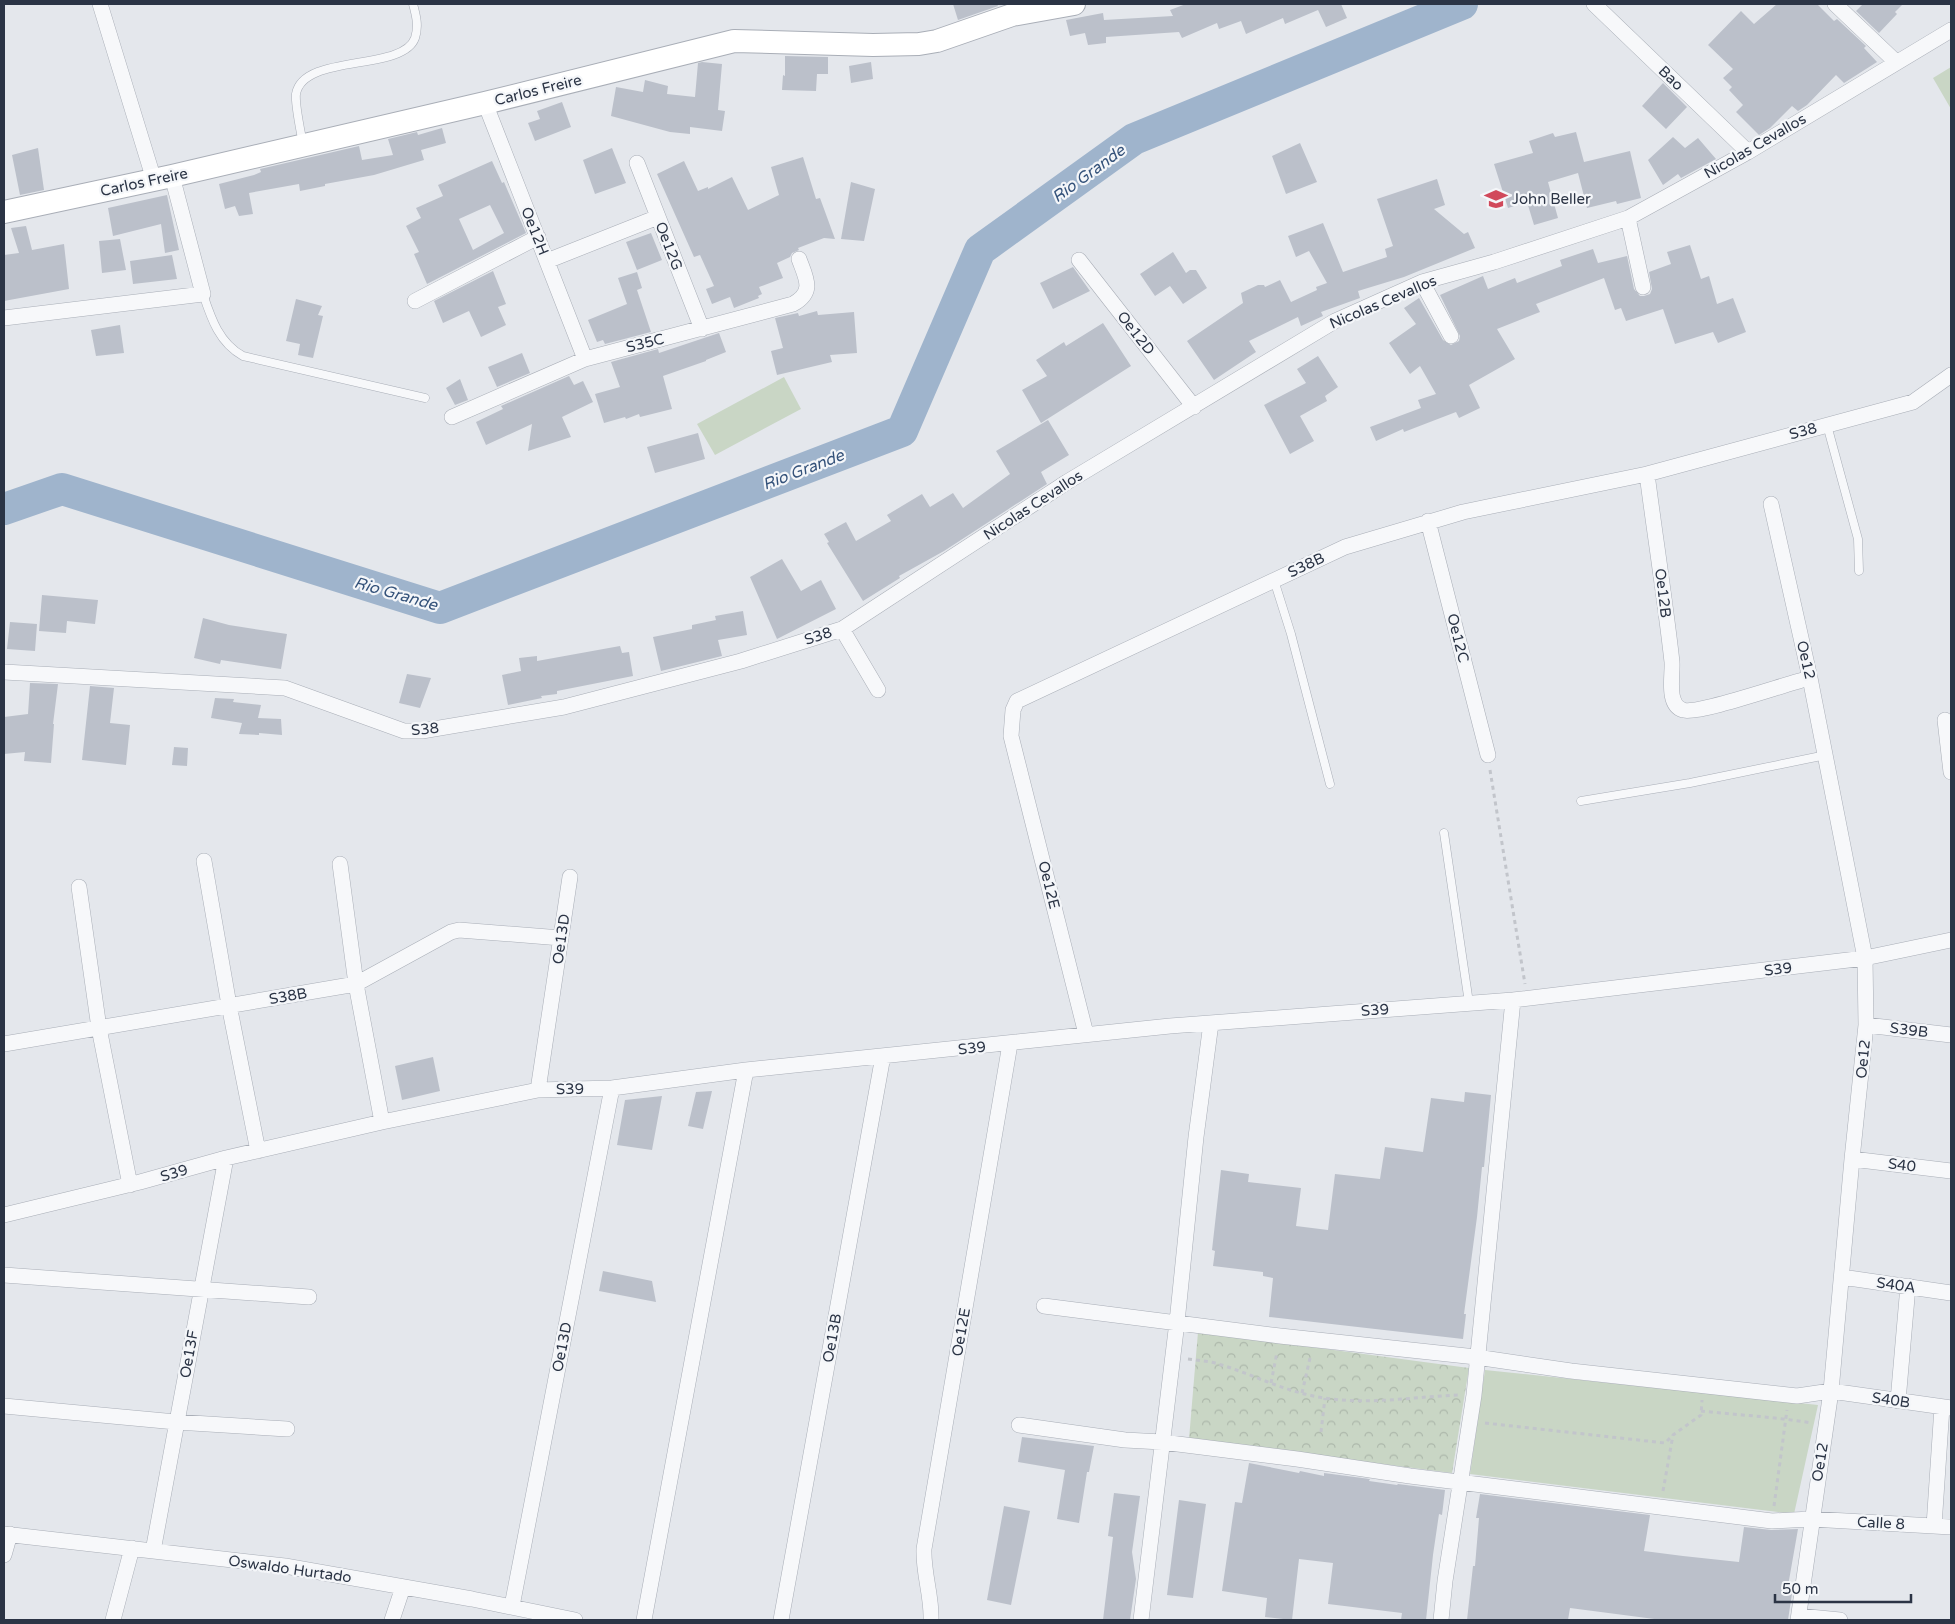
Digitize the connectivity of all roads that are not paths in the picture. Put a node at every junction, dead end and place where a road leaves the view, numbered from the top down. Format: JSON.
{"nodes":[{"id":1,"x":100,"y":4,"type":"edge"},
{"id":2,"x":413,"y":4,"type":"edge"},
{"id":3,"x":1074,"y":4,"type":"edge"},
{"id":4,"x":1594,"y":4,"type":"edge"},
{"id":5,"x":1835,"y":4,"type":"edge"},
{"id":6,"x":1951,"y":30,"type":"edge"},
{"id":7,"x":1896,"y":62,"type":"junction"},
{"id":8,"x":484,"y":103,"type":"junction"},
{"id":9,"x":303,"y":146,"type":"junction"},
{"id":10,"x":1748,"y":152,"type":"junction"},
{"id":11,"x":637,"y":163,"type":"dead end"},
{"id":12,"x":163,"y":178,"type":"junction"},
{"id":13,"x":4,"y":212,"type":"edge"},
{"id":14,"x":658,"y":217,"type":"junction"},
{"id":15,"x":1628,"y":218,"type":"junction"},
{"id":16,"x":538,"y":237,"type":"junction"},
{"id":17,"x":799,"y":258,"type":"dead end"},
{"id":18,"x":1079,"y":260,"type":"dead end"},
{"id":19,"x":548,"y":262,"type":"junction"},
{"id":20,"x":1422,"y":282,"type":"junction"},
{"id":21,"x":1643,"y":286,"type":"dead end"},
{"id":22,"x":203,"y":294,"type":"junction"},
{"id":23,"x":415,"y":301,"type":"dead end"},
{"id":24,"x":4,"y":318,"type":"edge"},
{"id":25,"x":702,"y":329,"type":"junction"},
{"id":26,"x":1451,"y":336,"type":"dead end"},
{"id":27,"x":585,"y":358,"type":"junction"},
{"id":28,"x":1951,"y":375,"type":"edge"},
{"id":29,"x":425,"y":398,"type":"dead end"},
{"id":30,"x":1194,"y":407,"type":"junction"},
{"id":31,"x":452,"y":417,"type":"dead end"},
{"id":32,"x":1827,"y":425,"type":"junction"},
{"id":33,"x":1647,"y":474,"type":"junction"},
{"id":34,"x":1771,"y":504,"type":"dead end"},
{"id":35,"x":1428,"y":521,"type":"junction"},
{"id":36,"x":1858,"y":571,"type":"dead end"},
{"id":37,"x":1274,"y":580,"type":"junction"},
{"id":38,"x":842,"y":629,"type":"junction"},
{"id":39,"x":4,"y":672,"type":"edge"},
{"id":40,"x":1810,"y":678,"type":"junction"},
{"id":41,"x":878,"y":690,"type":"dead end"},
{"id":42,"x":1945,"y":720,"type":"dead end"},
{"id":43,"x":1011,"y":736,"type":"joint"},
{"id":44,"x":1488,"y":755,"type":"road end"},
{"id":45,"x":1826,"y":755,"type":"junction"},
{"id":46,"x":1951,"y":772,"type":"edge"},
{"id":47,"x":1330,"y":784,"type":"dead end"},
{"id":48,"x":1581,"y":801,"type":"dead end"},
{"id":49,"x":1444,"y":833,"type":"dead end"},
{"id":50,"x":204,"y":861,"type":"dead end"},
{"id":51,"x":340,"y":864,"type":"dead end"},
{"id":52,"x":570,"y":877,"type":"dead end"},
{"id":53,"x":79,"y":887,"type":"dead end"},
{"id":54,"x":561,"y":938,"type":"junction"},
{"id":55,"x":1951,"y":940,"type":"edge"},
{"id":56,"x":1865,"y":958,"type":"junction"},
{"id":57,"x":356,"y":984,"type":"junction"},
{"id":58,"x":1520,"y":1000,"type":"junction"},
{"id":59,"x":1469,"y":1003,"type":"junction"},
{"id":60,"x":229,"y":1005,"type":"junction"},
{"id":61,"x":1211,"y":1023,"type":"junction"},
{"id":62,"x":1866,"y":1025,"type":"junction"},
{"id":63,"x":100,"y":1028,"type":"junction"},
{"id":64,"x":1086,"y":1034,"type":"junction"},
{"id":65,"x":1951,"y":1035,"type":"edge"},
{"id":66,"x":4,"y":1044,"type":"edge"},
{"id":67,"x":1010,"y":1044,"type":"junction"},
{"id":68,"x":883,"y":1056,"type":"junction"},
{"id":69,"x":746,"y":1070,"type":"junction"},
{"id":70,"x":612,"y":1088,"type":"junction"},
{"id":71,"x":538,"y":1090,"type":"junction"},
{"id":72,"x":382,"y":1122,"type":"junction"},
{"id":73,"x":258,"y":1151,"type":"junction"},
{"id":74,"x":226,"y":1158,"type":"junction"},
{"id":75,"x":1852,"y":1159,"type":"junction"},
{"id":76,"x":1951,"y":1171,"type":"edge"},
{"id":77,"x":130,"y":1185,"type":"junction"},
{"id":78,"x":4,"y":1215,"type":"edge"},
{"id":79,"x":4,"y":1275,"type":"edge"},
{"id":80,"x":1842,"y":1276,"type":"junction"},
{"id":81,"x":1908,"y":1286,"type":"junction"},
{"id":82,"x":201,"y":1289,"type":"junction"},
{"id":83,"x":1951,"y":1293,"type":"edge"},
{"id":84,"x":309,"y":1297,"type":"dead end"},
{"id":85,"x":1044,"y":1306,"type":"dead end"},
{"id":86,"x":1177,"y":1322,"type":"junction"},
{"id":87,"x":1476,"y":1357,"type":"junction"},
{"id":88,"x":1831,"y":1392,"type":"junction"},
{"id":89,"x":1898,"y":1401,"type":"junction"},
{"id":90,"x":4,"y":1406,"type":"edge"},
{"id":91,"x":1947,"y":1408,"type":"edge"},
{"id":92,"x":176,"y":1422,"type":"junction"},
{"id":93,"x":1019,"y":1425,"type":"dead end"},
{"id":94,"x":286,"y":1429,"type":"dead end"},
{"id":95,"x":1162,"y":1442,"type":"junction"},
{"id":96,"x":1460,"y":1482,"type":"junction"},
{"id":97,"x":1811,"y":1519,"type":"junction"},
{"id":98,"x":1934,"y":1526,"type":"junction"},
{"id":99,"x":1951,"y":1527,"type":"edge"},
{"id":100,"x":7,"y":1534,"type":"edge"},
{"id":101,"x":132,"y":1548,"type":"junction"},
{"id":102,"x":153,"y":1551,"type":"junction"},
{"id":103,"x":4,"y":1556,"type":"edge"},
{"id":104,"x":402,"y":1587,"type":"junction"},
{"id":105,"x":512,"y":1606,"type":"junction"},
{"id":106,"x":543,"y":1617,"type":"edge"},
{"id":107,"x":1798,"y":1618,"type":"edge"},
{"id":108,"x":113,"y":1620,"type":"edge"},
{"id":109,"x":392,"y":1620,"type":"edge"},
{"id":110,"x":574,"y":1620,"type":"edge"},
{"id":111,"x":644,"y":1620,"type":"edge"},
{"id":112,"x":781,"y":1620,"type":"edge"},
{"id":113,"x":931,"y":1620,"type":"edge"},
{"id":114,"x":1141,"y":1620,"type":"edge"},
{"id":115,"x":1441,"y":1620,"type":"edge"},
{"id":116,"x":1840,"y":1620,"type":"edge"}],
"edges":[{"from":1,"to":12,"type":"street"},
{"from":2,"to":9,"type":"lane"},
{"from":3,"to":8,"type":"street","name":"Carlos Freire"},
{"from":4,"to":10,"type":"street","name":"Bao"},
{"from":5,"to":7,"type":"street"},
{"from":6,"to":7,"type":"street","name":"Nicolas Cevallos"},
{"from":7,"to":10,"type":"street","name":"Nicolas Cevallos"},
{"from":8,"to":9,"type":"street","name":"Carlos Freire"},
{"from":8,"to":16,"type":"street","name":"Oe12H"},
{"from":9,"to":12,"type":"street","name":"Carlos Freire"},
{"from":10,"to":15,"type":"street","name":"Nicolas Cevallos"},
{"from":11,"to":14,"type":"street","name":"Oe12G"},
{"from":12,"to":13,"type":"street","name":"Carlos Freire"},
{"from":12,"to":22,"type":"street"},
{"from":14,"to":19,"type":"street"},
{"from":14,"to":25,"type":"street","name":"Oe12G"},
{"from":15,"to":20,"type":"street","name":"Nicolas Cevallos"},
{"from":15,"to":21,"type":"street"},
{"from":16,"to":19,"type":"street","name":"Oe12H"},
{"from":16,"to":23,"type":"street"},
{"from":17,"to":25,"type":"street","name":"S35C"},
{"from":18,"to":30,"type":"street","name":"Oe12D"},
{"from":19,"to":27,"type":"street","name":"Oe12H"},
{"from":20,"to":26,"type":"street"},
{"from":20,"to":30,"type":"street","name":"Nicolas Cevallos"},
{"from":22,"to":24,"type":"street"},
{"from":22,"to":29,"type":"lane"},
{"from":25,"to":27,"type":"street","name":"S35C"},
{"from":27,"to":31,"type":"street","name":"S35C"},
{"from":28,"to":32,"type":"street","name":"S38"},
{"from":30,"to":38,"type":"street","name":"Nicolas Cevallos"},
{"from":32,"to":33,"type":"street","name":"S38"},
{"from":32,"to":36,"type":"lane"},
{"from":33,"to":35,"type":"street","name":"S38B"},
{"from":33,"to":40,"type":"street","name":"Oe12B"},
{"from":34,"to":40,"type":"street","name":"Oe12"},
{"from":35,"to":37,"type":"street","name":"S38B"},
{"from":35,"to":44,"type":"street","name":"Oe12C"},
{"from":37,"to":43,"type":"street","name":"S38B"},
{"from":37,"to":47,"type":"lane"},
{"from":38,"to":39,"type":"street","name":"S38"},
{"from":38,"to":41,"type":"street"},
{"from":40,"to":45,"type":"street","name":"Oe12"},
{"from":42,"to":46,"type":"street"},
{"from":43,"to":64,"type":"street","name":"Oe12E"},
{"from":45,"to":48,"type":"lane"},
{"from":45,"to":56,"type":"street","name":"Oe12"},
{"from":49,"to":59,"type":"lane"},
{"from":50,"to":60,"type":"street"},
{"from":51,"to":57,"type":"street"},
{"from":52,"to":54,"type":"street","name":"Oe13D"},
{"from":53,"to":63,"type":"street"},
{"from":54,"to":57,"type":"street","name":"S38B"},
{"from":54,"to":71,"type":"street","name":"Oe13D"},
{"from":55,"to":56,"type":"street","name":"S39"},
{"from":56,"to":58,"type":"street","name":"S39"},
{"from":56,"to":62,"type":"street","name":"Oe12"},
{"from":57,"to":60,"type":"street","name":"S38B"},
{"from":57,"to":72,"type":"street"},
{"from":58,"to":59,"type":"street","name":"S39"},
{"from":58,"to":87,"type":"street"},
{"from":59,"to":61,"type":"street","name":"S39"},
{"from":60,"to":63,"type":"street","name":"S38B"},
{"from":60,"to":73,"type":"street"},
{"from":61,"to":64,"type":"street","name":"S39"},
{"from":61,"to":86,"type":"street"},
{"from":62,"to":65,"type":"street","name":"S39B"},
{"from":62,"to":75,"type":"street","name":"Oe12"},
{"from":63,"to":66,"type":"street","name":"S38B"},
{"from":63,"to":77,"type":"street"},
{"from":64,"to":67,"type":"street","name":"S39"},
{"from":67,"to":68,"type":"street","name":"S39"},
{"from":67,"to":113,"type":"street","name":"Oe12E"},
{"from":68,"to":69,"type":"street","name":"S39"},
{"from":68,"to":112,"type":"street","name":"Oe13B"},
{"from":69,"to":70,"type":"street","name":"S39"},
{"from":69,"to":111,"type":"street"},
{"from":70,"to":71,"type":"street","name":"S39"},
{"from":70,"to":105,"type":"street","name":"Oe13D"},
{"from":71,"to":72,"type":"street","name":"S39"},
{"from":72,"to":73,"type":"street","name":"S39"},
{"from":73,"to":74,"type":"street","name":"S39"},
{"from":74,"to":77,"type":"street","name":"S39"},
{"from":74,"to":82,"type":"street","name":"Oe13F"},
{"from":75,"to":76,"type":"street","name":"S40"},
{"from":75,"to":80,"type":"street","name":"Oe12"},
{"from":77,"to":78,"type":"street","name":"S39"},
{"from":79,"to":82,"type":"street"},
{"from":80,"to":81,"type":"street","name":"S40A"},
{"from":80,"to":88,"type":"street","name":"Oe12"},
{"from":81,"to":83,"type":"street","name":"S40A"},
{"from":81,"to":89,"type":"street"},
{"from":82,"to":84,"type":"street"},
{"from":82,"to":92,"type":"street","name":"Oe13F"},
{"from":85,"to":86,"type":"street","name":"S40B"},
{"from":86,"to":87,"type":"street","name":"S40B"},
{"from":86,"to":95,"type":"street"},
{"from":87,"to":88,"type":"street","name":"S40B"},
{"from":87,"to":96,"type":"street"},
{"from":88,"to":89,"type":"street","name":"S40B"},
{"from":88,"to":97,"type":"street","name":"Oe12"},
{"from":89,"to":91,"type":"street","name":"S40B"},
{"from":90,"to":92,"type":"street"},
{"from":91,"to":98,"type":"street"},
{"from":92,"to":94,"type":"street"},
{"from":92,"to":102,"type":"street","name":"Oe13F"},
{"from":93,"to":95,"type":"street","name":"Calle 8"},
{"from":95,"to":96,"type":"street","name":"Calle 8"},
{"from":95,"to":114,"type":"street"},
{"from":96,"to":97,"type":"street","name":"Calle 8"},
{"from":96,"to":115,"type":"street"},
{"from":97,"to":98,"type":"street","name":"Calle 8"},
{"from":97,"to":107,"type":"street","name":"Oe12"},
{"from":98,"to":99,"type":"street","name":"Calle 8"},
{"from":100,"to":101,"type":"street","name":"Oswaldo Hurtado"},
{"from":100,"to":103,"type":"street"},
{"from":101,"to":102,"type":"street","name":"Oswaldo Hurtado"},
{"from":101,"to":108,"type":"street"},
{"from":102,"to":104,"type":"street","name":"Oswaldo Hurtado"},
{"from":104,"to":105,"type":"street","name":"Oswaldo Hurtado"},
{"from":104,"to":109,"type":"street"},
{"from":105,"to":106,"type":"street","name":"Oswaldo Hurtado"},
{"from":106,"to":110,"type":"street","name":"Oswaldo Hurtado"},
{"from":107,"to":116,"type":"street"}]}
